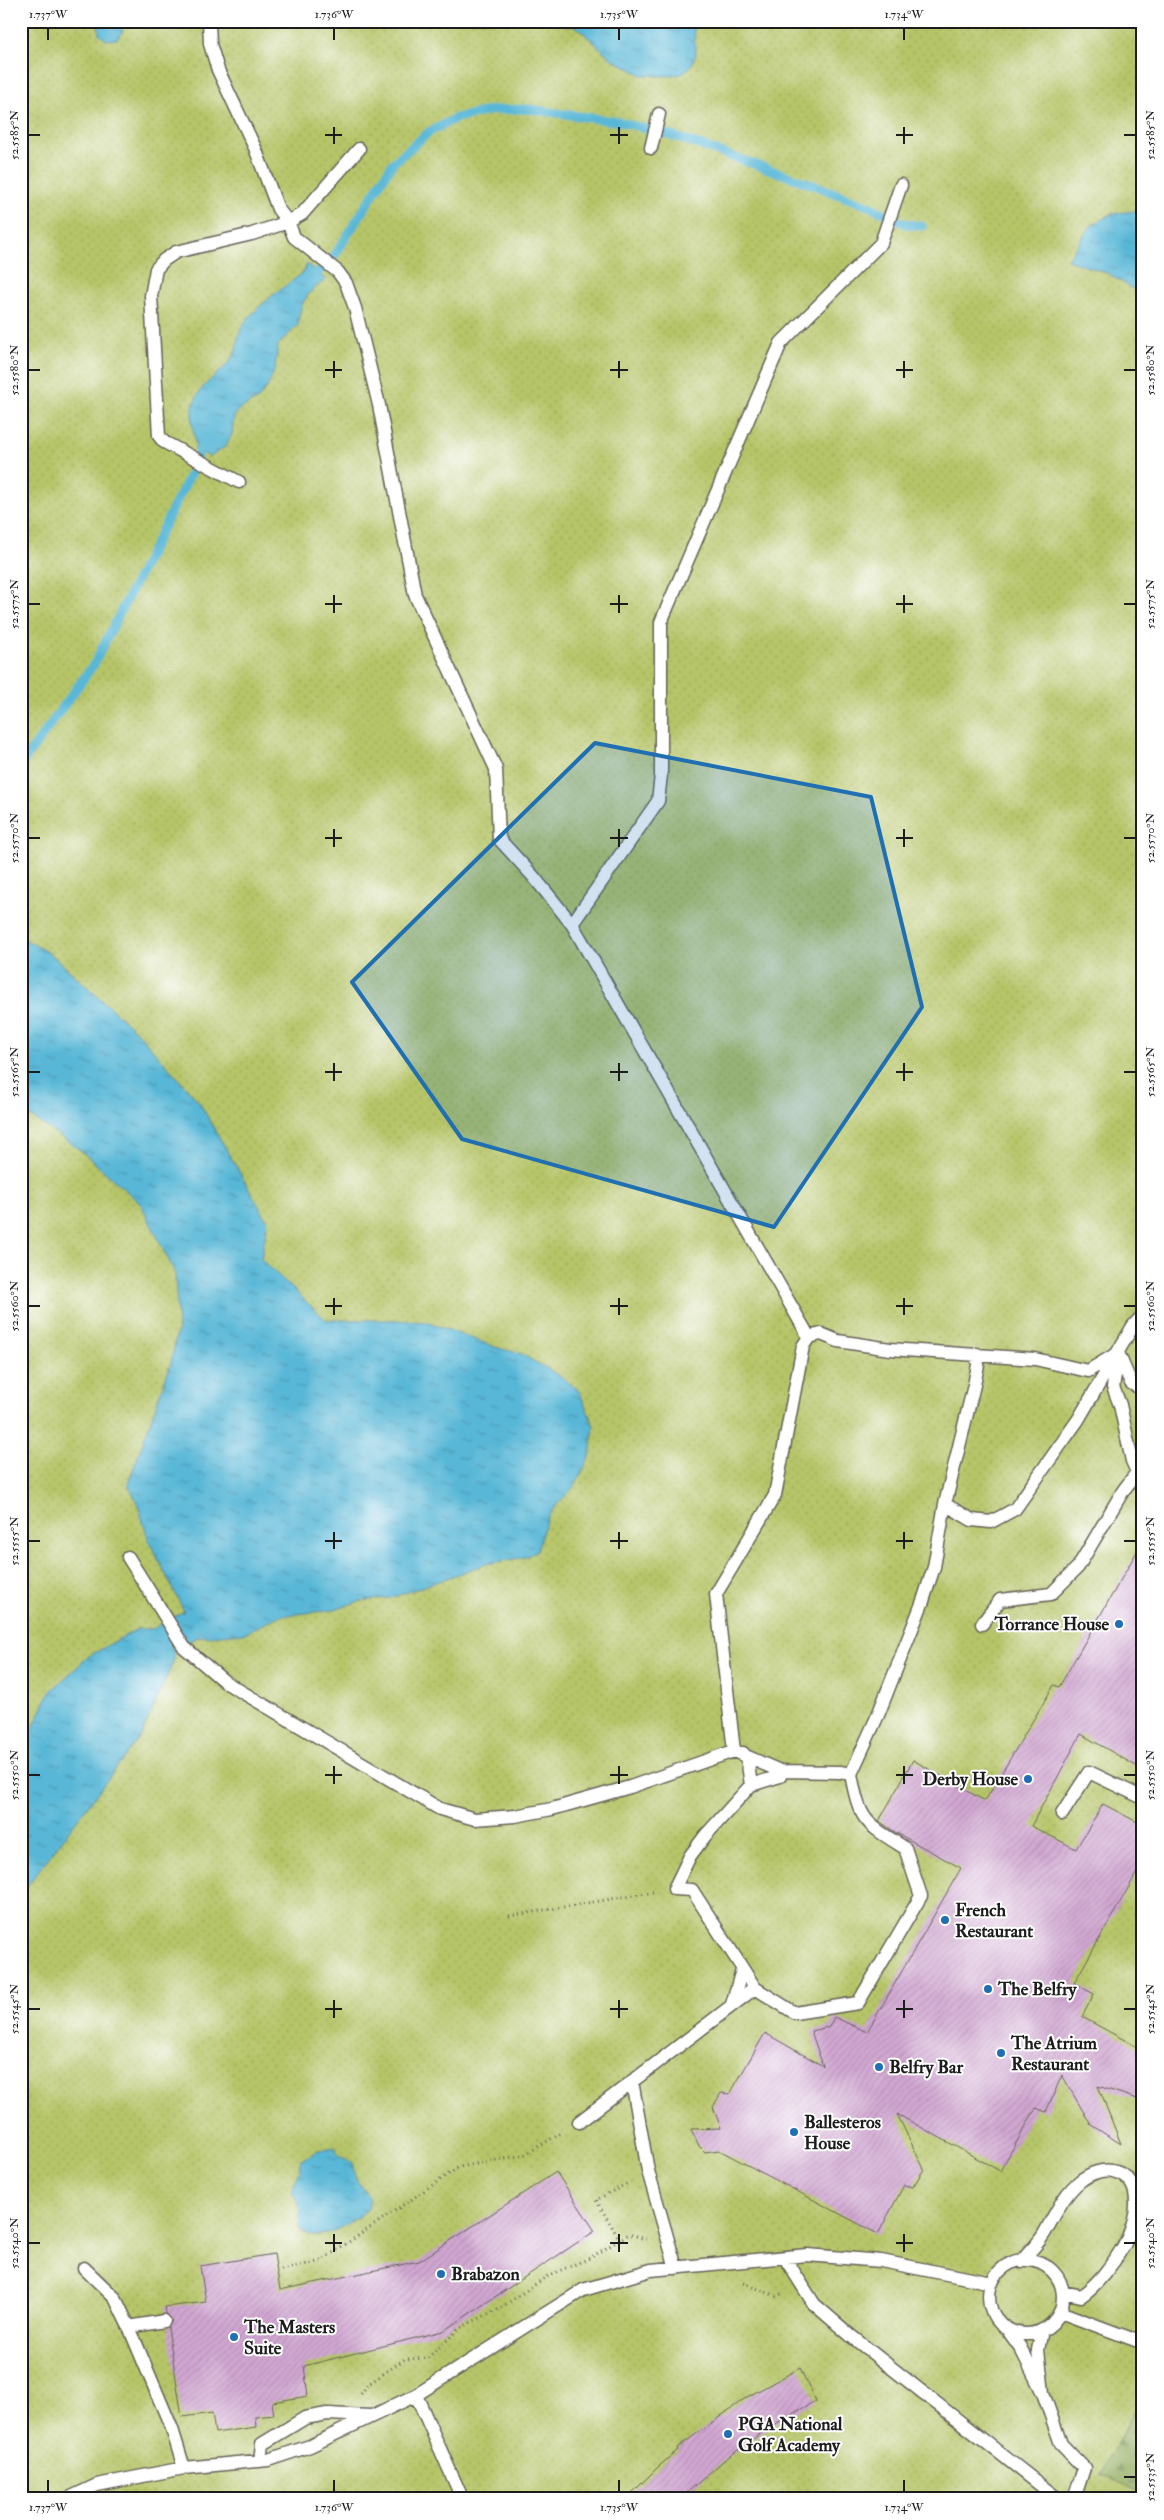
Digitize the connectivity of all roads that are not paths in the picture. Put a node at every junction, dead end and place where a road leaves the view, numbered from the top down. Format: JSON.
{"nodes":[{"id":1,"x":208,"y":21,"type":"edge"},
{"id":2,"x":659,"y":114,"type":"dead end"},
{"id":3,"x":359,"y":148,"type":"dead end"},
{"id":4,"x":651,"y":148,"type":"dead end"},
{"id":5,"x":901,"y":185,"type":"dead end"},
{"id":6,"x":288,"y":222,"type":"junction"},
{"id":7,"x":239,"y":482,"type":"dead end"},
{"id":8,"x":572,"y":924,"type":"junction"},
{"id":9,"x":1143,"y":1315,"type":"edge"},
{"id":10,"x":809,"y":1337,"type":"junction"},
{"id":11,"x":1118,"y":1353,"type":"junction"},
{"id":12,"x":977,"y":1354,"type":"junction"},
{"id":13,"x":1088,"y":1371,"type":"junction"},
{"id":14,"x":1131,"y":1383,"type":"junction"},
{"id":15,"x":1113,"y":1387,"type":"junction"},
{"id":16,"x":1143,"y":1390,"type":"edge"},
{"id":17,"x":1093,"y":1393,"type":"junction"},
{"id":18,"x":1140,"y":1472,"type":"edge"},
{"id":19,"x":945,"y":1504,"type":"junction"},
{"id":20,"x":128,"y":1556,"type":"dead end"},
{"id":21,"x":982,"y":1624,"type":"dead end"},
{"id":22,"x":729,"y":1749,"type":"junction"},
{"id":23,"x":747,"y":1758,"type":"junction"},
{"id":24,"x":780,"y":1771,"type":"junction"},
{"id":25,"x":850,"y":1774,"type":"junction"},
{"id":26,"x":751,"y":1785,"type":"junction"},
{"id":27,"x":1143,"y":1798,"type":"edge"},
{"id":28,"x":1062,"y":1814,"type":"dead end"},
{"id":29,"x":742,"y":1970,"type":"junction"},
{"id":30,"x":755,"y":1988,"type":"junction"},
{"id":31,"x":732,"y":2004,"type":"junction"},
{"id":32,"x":632,"y":2081,"type":"junction"},
{"id":33,"x":580,"y":2121,"type":"road end"},
{"id":34,"x":785,"y":2258,"type":"junction"},
{"id":35,"x":1022,"y":2260,"type":"junction"},
{"id":36,"x":84,"y":2268,"type":"dead end"},
{"id":37,"x":676,"y":2268,"type":"junction"},
{"id":38,"x":992,"y":2283,"type":"junction"},
{"id":39,"x":1063,"y":2292,"type":"junction"},
{"id":40,"x":1060,"y":2312,"type":"junction"},
{"id":41,"x":164,"y":2321,"type":"dead end"},
{"id":42,"x":128,"y":2328,"type":"junction"},
{"id":43,"x":1007,"y":2329,"type":"junction"},
{"id":44,"x":1042,"y":2330,"type":"junction"},
{"id":45,"x":1143,"y":2343,"type":"edge"},
{"id":46,"x":1043,"y":2393,"type":"junction"},
{"id":47,"x":416,"y":2395,"type":"junction"},
{"id":48,"x":372,"y":2416,"type":"junction"},
{"id":49,"x":260,"y":2460,"type":"junction"},
{"id":50,"x":184,"y":2468,"type":"junction"},
{"id":51,"x":459,"y":2498,"type":"edge"},
{"id":52,"x":66,"y":2499,"type":"edge"},
{"id":53,"x":1058,"y":2499,"type":"edge"},
{"id":54,"x":1074,"y":2499,"type":"edge"}],
"edges":[{"from":1,"to":6,"type":"lane"},
{"from":2,"to":4,"type":"lane"},
{"from":3,"to":6,"type":"lane"},
{"from":5,"to":8,"type":"lane"},
{"from":6,"to":7,"type":"lane"},
{"from":6,"to":8,"type":"lane"},
{"from":8,"to":10,"type":"lane"},
{"from":9,"to":11,"type":"lane"},
{"from":10,"to":12,"type":"lane"},
{"from":10,"to":22,"type":"lane"},
{"from":11,"to":13,"type":"lane"},
{"from":11,"to":14,"type":"lane"},
{"from":11,"to":15,"type":"lane"},
{"from":11,"to":17,"type":"lane"},
{"from":12,"to":13,"type":"lane"},
{"from":12,"to":19,"type":"lane"},
{"from":13,"to":17,"type":"lane"},
{"from":14,"to":15,"type":"lane"},
{"from":14,"to":16,"type":"lane"},
{"from":15,"to":17,"type":"lane"},
{"from":15,"to":18,"type":"lane"},
{"from":17,"to":19,"type":"lane"},
{"from":18,"to":21,"type":"lane"},
{"from":19,"to":25,"type":"lane"},
{"from":20,"to":22,"type":"lane"},
{"from":22,"to":23,"type":"lane"},
{"from":23,"to":24,"type":"lane"},
{"from":23,"to":26,"type":"lane"},
{"from":24,"to":25,"type":"lane"},
{"from":24,"to":26,"type":"lane"},
{"from":25,"to":30,"type":"lane"},
{"from":26,"to":29,"type":"lane"},
{"from":27,"to":28,"type":"lane"},
{"from":29,"to":30,"type":"lane"},
{"from":29,"to":31,"type":"lane"},
{"from":30,"to":31,"type":"lane"},
{"from":31,"to":32,"type":"lane"},
{"from":32,"to":33,"type":"lane"},
{"from":32,"to":37,"type":"lane"},
{"from":34,"to":37,"type":"lane"},
{"from":34,"to":38,"type":"lane"},
{"from":34,"to":53,"type":"lane"},
{"from":35,"to":38,"type":"lane"},
{"from":35,"to":39,"type":"lane"},
{"from":35,"to":39,"type":"lane"},
{"from":36,"to":42,"type":"lane"},
{"from":37,"to":47,"type":"lane"},
{"from":38,"to":43,"type":"lane"},
{"from":39,"to":40,"type":"lane"},
{"from":40,"to":44,"type":"lane"},
{"from":40,"to":45,"type":"lane"},
{"from":41,"to":42,"type":"lane"},
{"from":42,"to":50,"type":"lane"},
{"from":43,"to":44,"type":"lane"},
{"from":43,"to":46,"type":"lane"},
{"from":44,"to":46,"type":"lane"},
{"from":46,"to":54,"type":"lane"},
{"from":47,"to":48,"type":"lane"},
{"from":47,"to":51,"type":"lane"},
{"from":48,"to":49,"type":"lane"},
{"from":48,"to":49,"type":"lane"},
{"from":49,"to":50,"type":"lane"},
{"from":50,"to":52,"type":"lane"}]}
